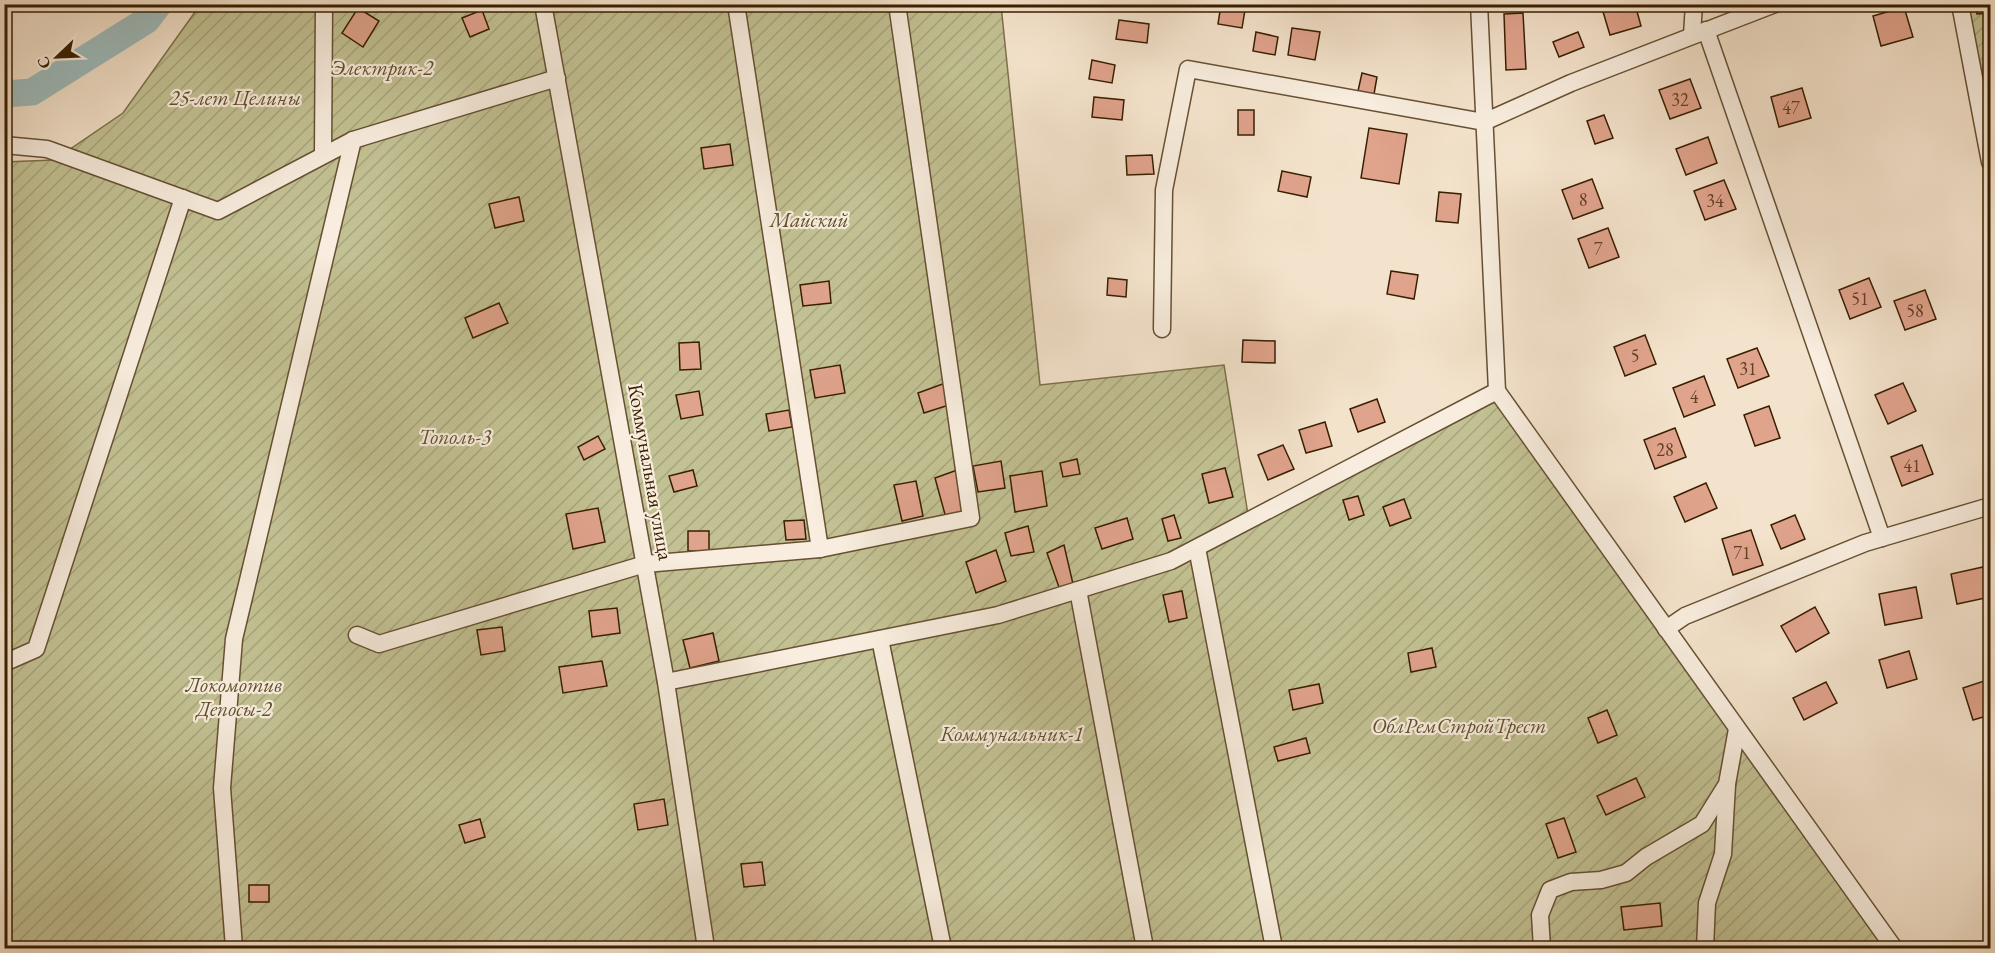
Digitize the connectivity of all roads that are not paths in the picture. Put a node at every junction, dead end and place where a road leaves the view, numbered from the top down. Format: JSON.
{"nodes":[{"id":1,"x":324,"y":4,"type":"edge"},
{"id":2,"x":543,"y":4,"type":"edge"},
{"id":3,"x":736,"y":4,"type":"edge"},
{"id":4,"x":897,"y":4,"type":"edge"},
{"id":5,"x":1479,"y":4,"type":"edge"},
{"id":6,"x":1694,"y":4,"type":"edge"},
{"id":7,"x":1775,"y":4,"type":"edge"},
{"id":8,"x":1960,"y":4,"type":"edge"},
{"id":9,"x":1699,"y":33,"type":"junction"},
{"id":10,"x":557,"y":78,"type":"junction"},
{"id":11,"x":1485,"y":122,"type":"junction"},
{"id":12,"x":352,"y":140,"type":"junction"},
{"id":13,"x":4,"y":145,"type":"edge"},
{"id":14,"x":323,"y":154,"type":"junction"},
{"id":15,"x":1990,"y":162,"type":"edge"},
{"id":16,"x":183,"y":198,"type":"junction"},
{"id":17,"x":1162,"y":329,"type":"dead end"},
{"id":18,"x":1497,"y":391,"type":"junction"},
{"id":19,"x":1990,"y":506,"type":"edge"},
{"id":20,"x":1882,"y":538,"type":"junction"},
{"id":21,"x":1197,"y":548,"type":"junction"},
{"id":22,"x":820,"y":549,"type":"junction"},
{"id":23,"x":645,"y":564,"type":"junction"},
{"id":24,"x":1078,"y":590,"type":"junction"},
{"id":25,"x":1666,"y":629,"type":"junction"},
{"id":26,"x":357,"y":635,"type":"dead end"},
{"id":27,"x":880,"y":639,"type":"junction"},
{"id":28,"x":4,"y":663,"type":"edge"},
{"id":29,"x":666,"y":682,"type":"junction"},
{"id":30,"x":1737,"y":729,"type":"junction"},
{"id":31,"x":1727,"y":784,"type":"junction"},
{"id":32,"x":234,"y":948,"type":"edge"},
{"id":33,"x":706,"y":948,"type":"edge"},
{"id":34,"x":943,"y":948,"type":"edge"},
{"id":35,"x":1145,"y":948,"type":"edge"},
{"id":36,"x":1274,"y":948,"type":"edge"},
{"id":37,"x":1542,"y":948,"type":"edge"},
{"id":38,"x":1705,"y":948,"type":"edge"},
{"id":39,"x":1894,"y":948,"type":"edge"}],
"edges":[{"from":1,"to":14,"type":"lane"},
{"from":2,"to":10,"type":"lane","name":"Коммунальная улица"},
{"from":3,"to":22,"type":"lane"},
{"from":4,"to":22,"type":"lane"},
{"from":5,"to":11,"type":"lane"},
{"from":6,"to":9,"type":"lane"},
{"from":7,"to":9,"type":"lane"},
{"from":8,"to":15,"type":"lane"},
{"from":9,"to":11,"type":"lane"},
{"from":9,"to":20,"type":"lane"},
{"from":10,"to":12,"type":"lane"},
{"from":10,"to":23,"type":"lane","name":"Коммунальная улица"},
{"from":11,"to":17,"type":"lane"},
{"from":11,"to":18,"type":"lane"},
{"from":12,"to":14,"type":"lane"},
{"from":12,"to":32,"type":"lane"},
{"from":13,"to":16,"type":"lane"},
{"from":14,"to":16,"type":"lane"},
{"from":16,"to":28,"type":"lane"},
{"from":18,"to":21,"type":"lane"},
{"from":18,"to":25,"type":"lane"},
{"from":19,"to":20,"type":"lane"},
{"from":20,"to":25,"type":"lane"},
{"from":21,"to":24,"type":"lane"},
{"from":21,"to":36,"type":"lane"},
{"from":22,"to":23,"type":"lane"},
{"from":23,"to":26,"type":"lane"},
{"from":23,"to":29,"type":"lane","name":"Коммунальная улица"},
{"from":24,"to":27,"type":"lane"},
{"from":24,"to":35,"type":"lane"},
{"from":25,"to":30,"type":"lane"},
{"from":27,"to":29,"type":"lane"},
{"from":27,"to":34,"type":"lane"},
{"from":29,"to":33,"type":"lane","name":"Коммунальная улица"},
{"from":30,"to":31,"type":"lane"},
{"from":30,"to":39,"type":"lane"},
{"from":31,"to":37,"type":"lane"},
{"from":31,"to":38,"type":"lane"}]}
